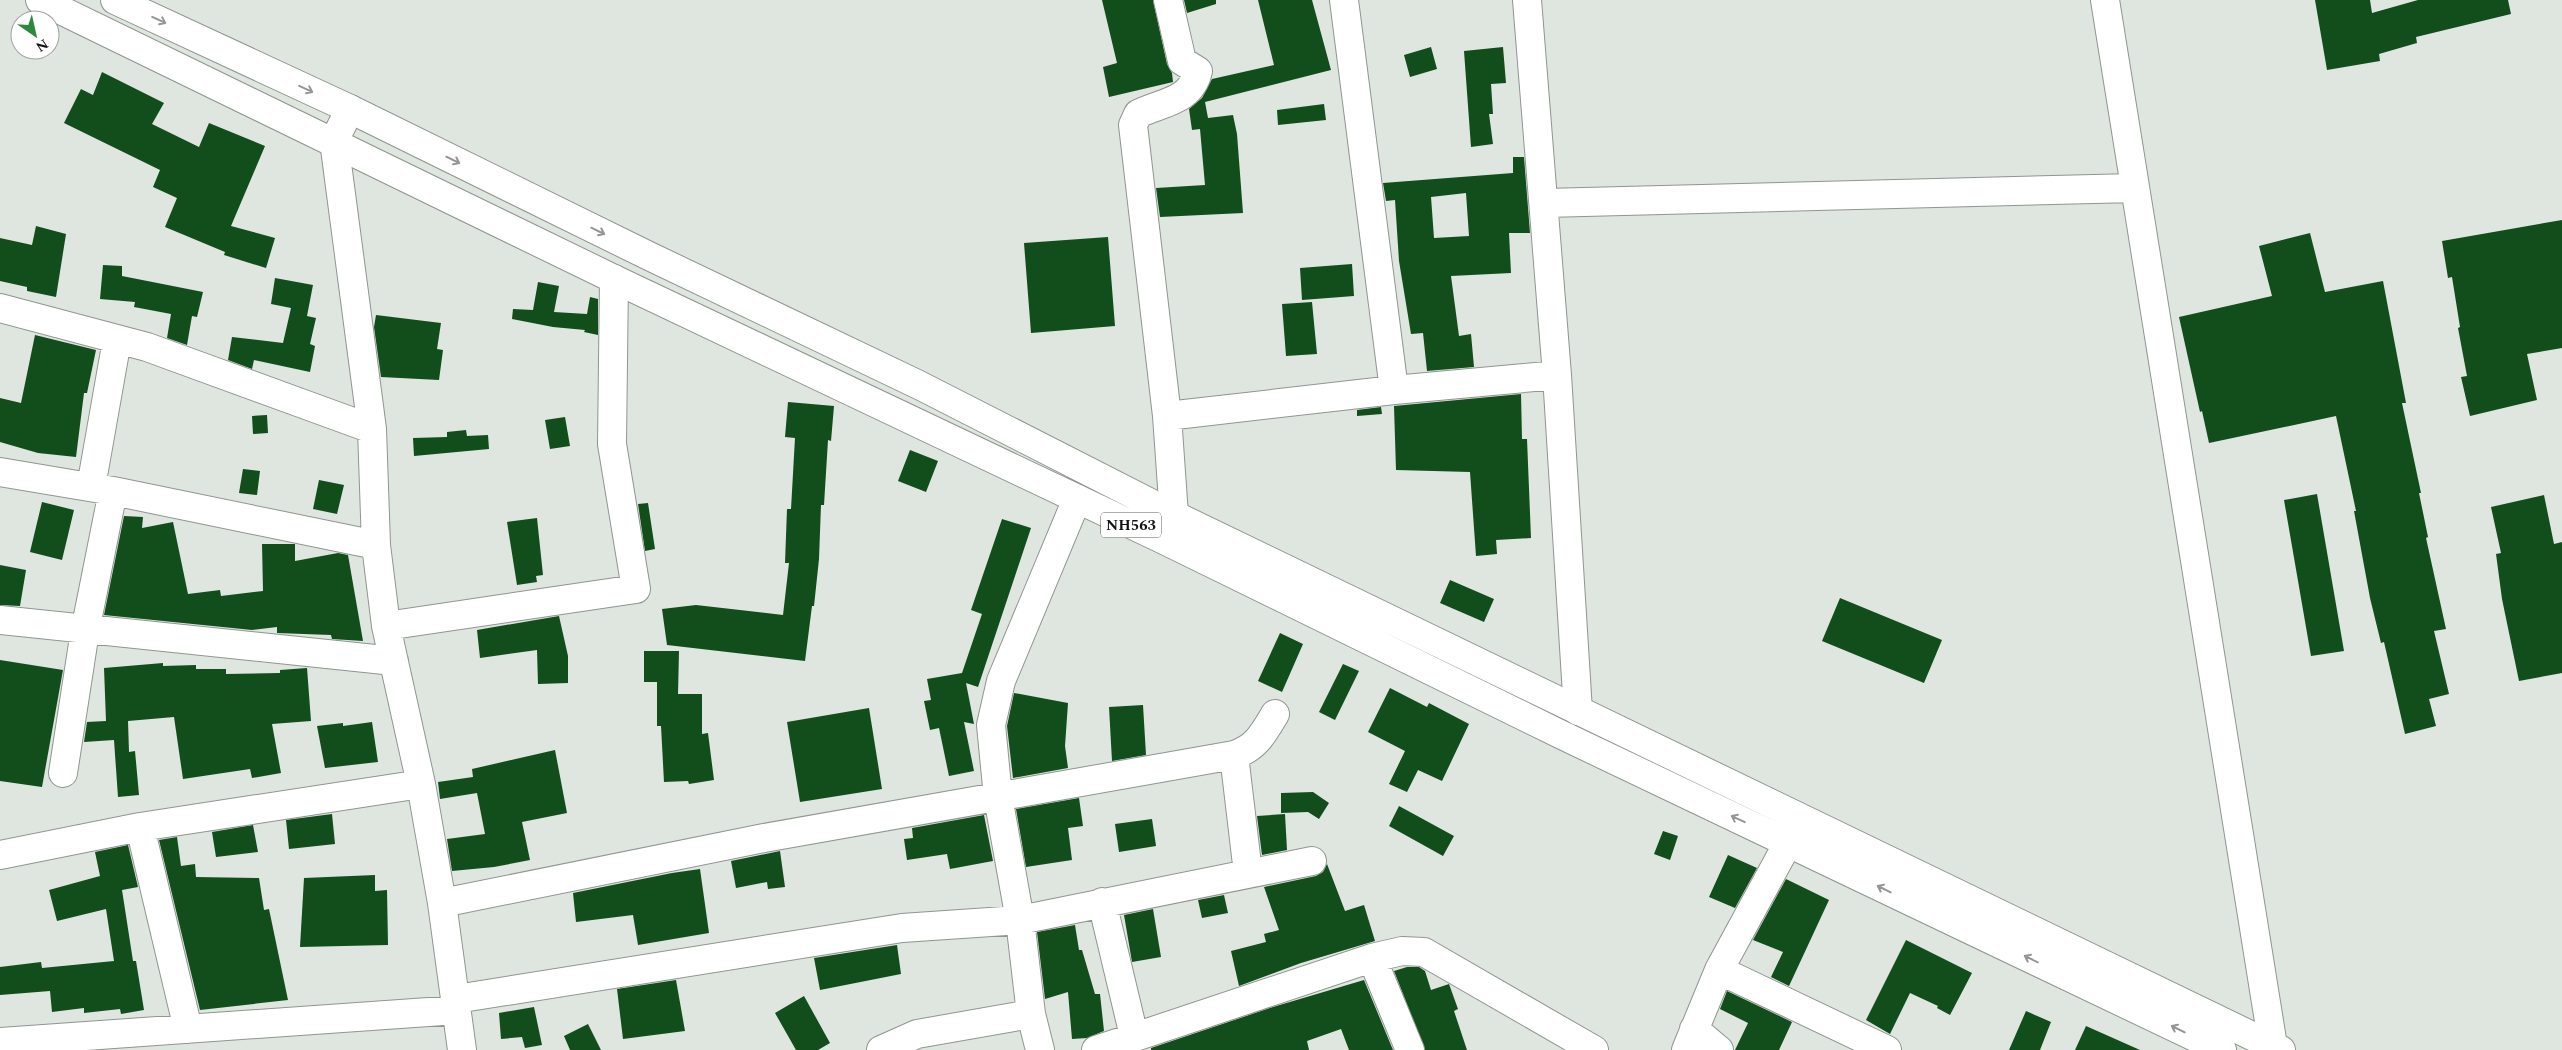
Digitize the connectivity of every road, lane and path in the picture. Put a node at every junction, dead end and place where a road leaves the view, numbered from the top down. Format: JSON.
{"nodes":[{"id":1,"x":40,"y":0,"type":"edge"},
{"id":2,"x":115,"y":0,"type":"edge"},
{"id":3,"x":1168,"y":0,"type":"edge"},
{"id":4,"x":1344,"y":0,"type":"edge"},
{"id":5,"x":2105,"y":0,"type":"edge"},
{"id":6,"x":1527,"y":1,"type":"edge"},
{"id":7,"x":350,"y":109,"type":"junction"},
{"id":8,"x":334,"y":141,"type":"junction"},
{"id":9,"x":2135,"y":188,"type":"junction"},
{"id":10,"x":1545,"y":203,"type":"junction"},
{"id":11,"x":614,"y":279,"type":"junction"},
{"id":12,"x":0,"y":308,"type":"edge"},
{"id":13,"x":117,"y":340,"type":"junction"},
{"id":14,"x":1558,"y":375,"type":"junction"},
{"id":15,"x":1394,"y":390,"type":"junction"},
{"id":16,"x":1167,"y":416,"type":"junction"},
{"id":17,"x":372,"y":429,"type":"junction"},
{"id":18,"x":0,"y":472,"type":"edge"},
{"id":19,"x":102,"y":489,"type":"junction"},
{"id":20,"x":1077,"y":499,"type":"junction"},
{"id":21,"x":1174,"y":515,"type":"junction"},
{"id":22,"x":376,"y":544,"type":"junction"},
{"id":23,"x":0,"y":620,"type":"edge"},
{"id":24,"x":386,"y":626,"type":"junction"},
{"id":25,"x":85,"y":631,"type":"junction"},
{"id":26,"x":394,"y":661,"type":"junction"},
{"id":27,"x":1578,"y":711,"type":"junction"},
{"id":28,"x":1275,"y":714,"type":"dead end"},
{"id":29,"x":1234,"y":755,"type":"junction"},
{"id":30,"x":63,"y":773,"type":"dead end"},
{"id":31,"x":421,"y":784,"type":"junction"},
{"id":32,"x":998,"y":797,"type":"junction"},
{"id":33,"x":140,"y":827,"type":"junction"},
{"id":34,"x":1788,"y":843,"type":"junction"},
{"id":35,"x":0,"y":855,"type":"edge"},
{"id":36,"x":1312,"y":861,"type":"dead end"},
{"id":37,"x":1248,"y":874,"type":"junction"},
{"id":38,"x":1102,"y":902,"type":"junction"},
{"id":39,"x":442,"y":903,"type":"junction"},
{"id":40,"x":1020,"y":920,"type":"junction"},
{"id":41,"x":1372,"y":958,"type":"junction"},
{"id":42,"x":1720,"y":970,"type":"junction"},
{"id":43,"x":456,"y":1004,"type":"junction"},
{"id":44,"x":1031,"y":1014,"type":"junction"},
{"id":45,"x":188,"y":1029,"type":"junction"},
{"id":46,"x":1134,"y":1036,"type":"junction"},
{"id":47,"x":1690,"y":1040,"type":"edge"},
{"id":48,"x":0,"y":1042,"type":"edge"},
{"id":49,"x":2216,"y":1049,"type":"edge"},
{"id":50,"x":2275,"y":1049,"type":"edge"},
{"id":51,"x":462,"y":1050,"type":"edge"},
{"id":52,"x":881,"y":1050,"type":"edge"},
{"id":53,"x":1040,"y":1050,"type":"edge"},
{"id":54,"x":1096,"y":1050,"type":"edge"},
{"id":55,"x":1410,"y":1050,"type":"edge"},
{"id":56,"x":1594,"y":1050,"type":"edge"},
{"id":57,"x":1719,"y":1050,"type":"edge"},
{"id":58,"x":1887,"y":1050,"type":"edge"}],
"edges":[{"from":1,"to":8,"type":"main road","number":"NH563"},
{"from":2,"to":7,"type":"main road","number":"NH563","one_way":true},
{"from":3,"to":16,"type":"main road"},
{"from":4,"to":15,"type":"main road"},
{"from":5,"to":9,"type":"main road"},
{"from":6,"to":10,"type":"main road"},
{"from":7,"to":8,"type":"main road"},
{"from":7,"to":21,"type":"main road","number":"NH563","one_way":true},
{"from":8,"to":11,"type":"main road","number":"NH563"},
{"from":8,"to":17,"type":"main road"},
{"from":9,"to":10,"type":"main road"},
{"from":9,"to":50,"type":"main road"},
{"from":10,"to":14,"type":"main road"},
{"from":11,"to":20,"type":"main road","number":"NH563"},
{"from":11,"to":24,"type":"main road"},
{"from":12,"to":13,"type":"main road"},
{"from":13,"to":17,"type":"main road"},
{"from":13,"to":19,"type":"main road"},
{"from":14,"to":15,"type":"main road"},
{"from":14,"to":27,"type":"main road"},
{"from":15,"to":16,"type":"main road"},
{"from":16,"to":21,"type":"main road"},
{"from":17,"to":22,"type":"main road"},
{"from":18,"to":19,"type":"main road"},
{"from":19,"to":22,"type":"main road"},
{"from":19,"to":25,"type":"main road"},
{"from":20,"to":32,"type":"main road"},
{"from":34,"to":20,"type":"main road","number":"NH563","one_way":true},
{"from":21,"to":27,"type":"main road","number":"NH563"},
{"from":22,"to":24,"type":"main road"},
{"from":23,"to":25,"type":"main road"},
{"from":24,"to":26,"type":"main road"},
{"from":25,"to":26,"type":"main road"},
{"from":25,"to":30,"type":"main road"},
{"from":26,"to":31,"type":"main road"},
{"from":27,"to":50,"type":"main road","number":"NH563"},
{"from":28,"to":29,"type":"main road"},
{"from":29,"to":32,"type":"main road"},
{"from":29,"to":37,"type":"main road"},
{"from":31,"to":33,"type":"main road"},
{"from":31,"to":39,"type":"main road"},
{"from":32,"to":39,"type":"main road"},
{"from":32,"to":40,"type":"main road"},
{"from":33,"to":35,"type":"main road"},
{"from":33,"to":45,"type":"main road"},
{"from":34,"to":42,"type":"main road"},
{"from":49,"to":34,"type":"main road","number":"NH563","one_way":true},
{"from":36,"to":37,"type":"main road"},
{"from":37,"to":38,"type":"main road"},
{"from":38,"to":40,"type":"main road"},
{"from":38,"to":46,"type":"main road"},
{"from":39,"to":43,"type":"main road"},
{"from":40,"to":43,"type":"main road"},
{"from":40,"to":44,"type":"main road"},
{"from":41,"to":46,"type":"main road"},
{"from":41,"to":55,"type":"main road"},
{"from":41,"to":56,"type":"main road"},
{"from":42,"to":47,"type":"main road"},
{"from":42,"to":58,"type":"main road"},
{"from":43,"to":45,"type":"main road"},
{"from":43,"to":51,"type":"main road"},
{"from":44,"to":52,"type":"main road"},
{"from":44,"to":53,"type":"main road"},
{"from":45,"to":48,"type":"main road"},
{"from":46,"to":54,"type":"main road"},
{"from":47,"to":57,"type":"main road"}]}
